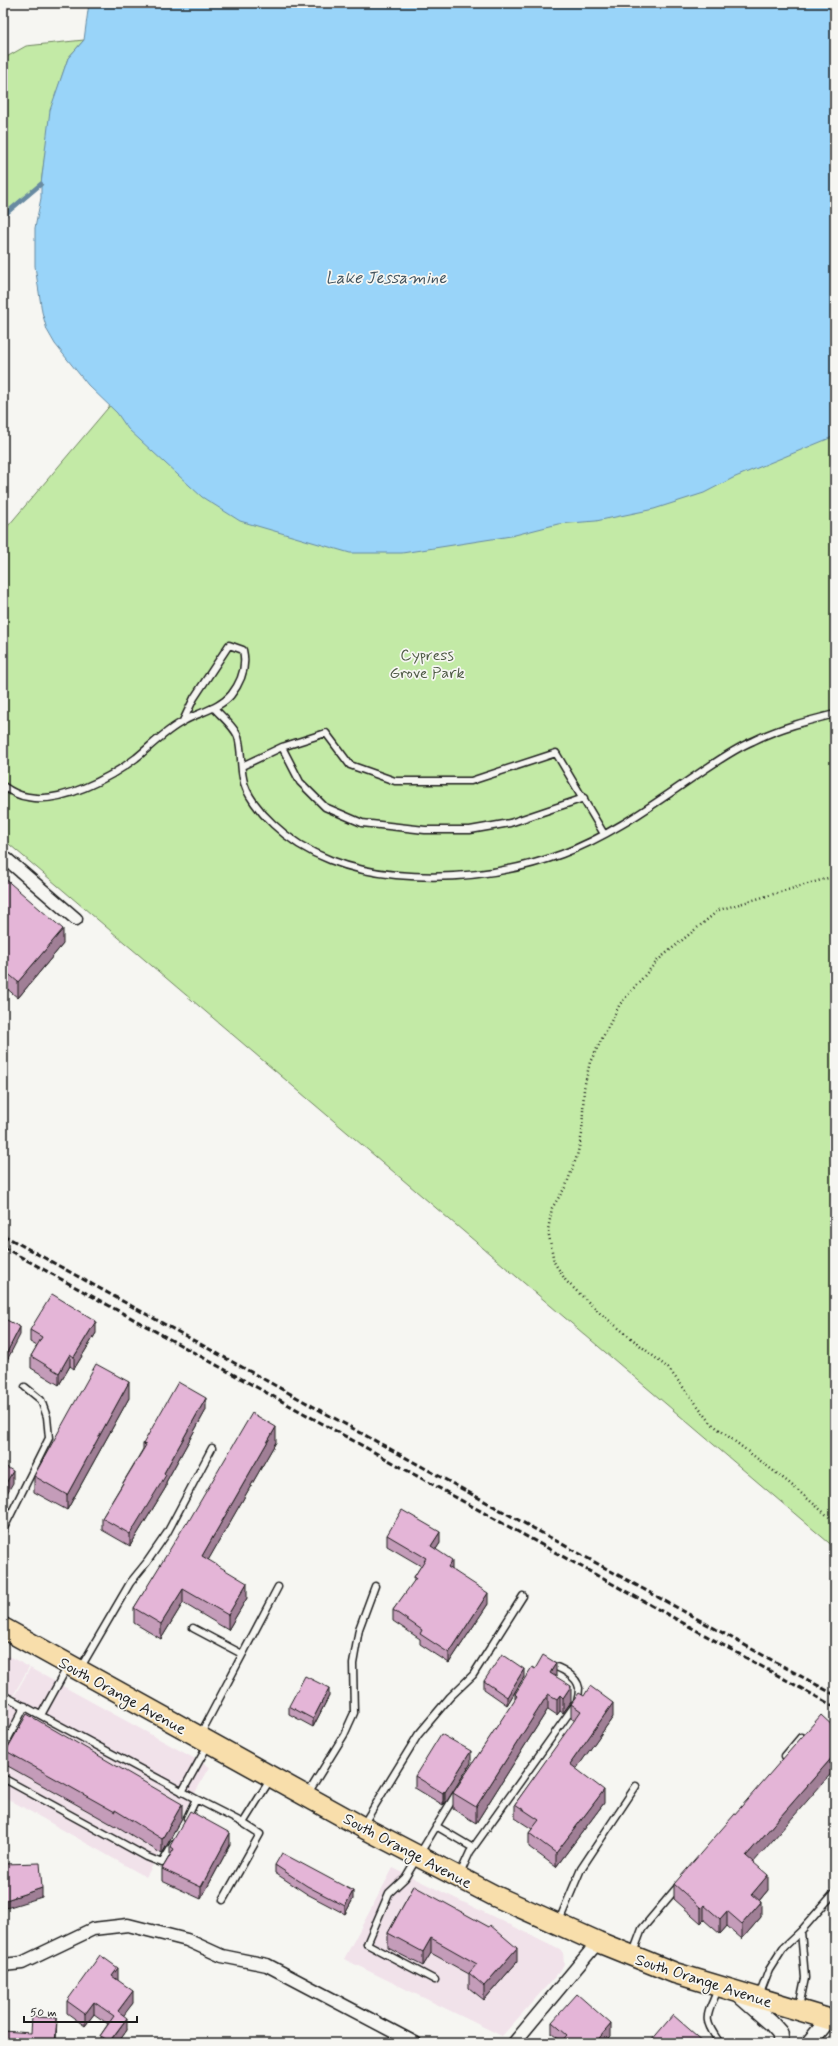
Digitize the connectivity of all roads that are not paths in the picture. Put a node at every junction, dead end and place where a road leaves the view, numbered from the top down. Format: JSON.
{"nodes":[{"id":1,"x":214,"y":708,"type":"junction"},
{"id":2,"x":835,"y":714,"type":"edge"},
{"id":3,"x":183,"y":721,"type":"junction"},
{"id":4,"x":282,"y":746,"type":"junction"},
{"id":5,"x":242,"y":766,"type":"junction"},
{"id":6,"x":3,"y":786,"type":"edge"},
{"id":7,"x":584,"y":798,"type":"junction"},
{"id":8,"x":604,"y":834,"type":"junction"},
{"id":9,"x":3,"y":856,"type":"edge"},
{"id":10,"x":76,"y":919,"type":"dead end"},
{"id":11,"x":24,"y":1387,"type":"dead end"},
{"id":12,"x":212,"y":1448,"type":"dead end"},
{"id":13,"x":3,"y":1530,"type":"edge"},
{"id":14,"x":375,"y":1586,"type":"dead end"},
{"id":15,"x":278,"y":1587,"type":"dead end"},
{"id":16,"x":523,"y":1596,"type":"dead end"},
{"id":17,"x":3,"y":1628,"type":"edge"},
{"id":18,"x":192,"y":1628,"type":"dead end"},
{"id":19,"x":242,"y":1654,"type":"junction"},
{"id":20,"x":544,"y":1666,"type":"edge"},
{"id":21,"x":74,"y":1668,"type":"junction"},
{"id":22,"x":3,"y":1695,"type":"edge"},
{"id":23,"x":25,"y":1706,"type":"junction"},
{"id":24,"x":41,"y":1715,"type":"junction"},
{"id":25,"x":801,"y":1737,"type":"edge"},
{"id":26,"x":204,"y":1740,"type":"junction"},
{"id":27,"x":3,"y":1748,"type":"edge"},
{"id":28,"x":782,"y":1761,"type":"edge"},
{"id":29,"x":272,"y":1777,"type":"junction"},
{"id":30,"x":3,"y":1778,"type":"edge"},
{"id":31,"x":462,"y":1785,"type":"edge"},
{"id":32,"x":636,"y":1786,"type":"dead end"},
{"id":33,"x":182,"y":1792,"type":"junction"},
{"id":34,"x":306,"y":1796,"type":"junction"},
{"id":35,"x":196,"y":1799,"type":"junction"},
{"id":36,"x":243,"y":1823,"type":"junction"},
{"id":37,"x":184,"y":1824,"type":"edge"},
{"id":38,"x":436,"y":1826,"type":"junction"},
{"id":39,"x":362,"y":1827,"type":"junction"},
{"id":40,"x":177,"y":1837,"type":"edge"},
{"id":41,"x":473,"y":1848,"type":"junction"},
{"id":42,"x":418,"y":1857,"type":"junction"},
{"id":43,"x":458,"y":1877,"type":"junction"},
{"id":44,"x":682,"y":1881,"type":"edge"},
{"id":45,"x":835,"y":1892,"type":"edge"},
{"id":46,"x":223,"y":1900,"type":"dead end"},
{"id":47,"x":558,"y":1924,"type":"junction"},
{"id":48,"x":801,"y":1931,"type":"junction"},
{"id":49,"x":598,"y":1942,"type":"junction"},
{"id":50,"x":631,"y":1956,"type":"junction"},
{"id":51,"x":3,"y":1965,"type":"edge"},
{"id":52,"x":435,"y":1980,"type":"dead end"},
{"id":53,"x":727,"y":1990,"type":"junction"},
{"id":54,"x":758,"y":1999,"type":"junction"},
{"id":55,"x":798,"y":2010,"type":"junction"},
{"id":56,"x":832,"y":2020,"type":"edge"},
{"id":57,"x":415,"y":2043,"type":"edge"},
{"id":58,"x":514,"y":2043,"type":"edge"},
{"id":59,"x":720,"y":2043,"type":"edge"},
{"id":60,"x":781,"y":2043,"type":"edge"},
{"id":61,"x":809,"y":2043,"type":"edge"}],
"edges":[{"from":1,"to":3,"type":"lane"},
{"from":1,"to":3,"type":"lane"},
{"from":1,"to":5,"type":"lane"},
{"from":2,"to":8,"type":"lane"},
{"from":3,"to":6,"type":"lane"},
{"from":4,"to":5,"type":"lane"},
{"from":4,"to":7,"type":"lane"},
{"from":4,"to":7,"type":"lane"},
{"from":5,"to":8,"type":"lane"},
{"from":7,"to":8,"type":"lane"},
{"from":9,"to":10,"type":"street"},
{"from":11,"to":13,"type":"lane"},
{"from":12,"to":21,"type":"lane"},
{"from":14,"to":34,"type":"lane"},
{"from":15,"to":19,"type":"lane"},
{"from":16,"to":39,"type":"lane"},
{"from":17,"to":21,"type":"main road","name":"South Orange Avenue"},
{"from":18,"to":19,"type":"lane"},
{"from":19,"to":26,"type":"lane"},
{"from":20,"to":41,"type":"lane"},
{"from":21,"to":24,"type":"lane"},
{"from":21,"to":26,"type":"main road","name":"South Orange Avenue"},
{"from":22,"to":23,"type":"lane"},
{"from":23,"to":24,"type":"lane"},
{"from":23,"to":27,"type":"lane"},
{"from":24,"to":33,"type":"lane"},
{"from":25,"to":28,"type":"lane"},
{"from":26,"to":29,"type":"main road","name":"South Orange Avenue"},
{"from":26,"to":33,"type":"lane"},
{"from":29,"to":34,"type":"main road","name":"South Orange Avenue"},
{"from":29,"to":36,"type":"lane"},
{"from":30,"to":40,"type":"lane"},
{"from":31,"to":38,"type":"lane"},
{"from":32,"to":47,"type":"lane"},
{"from":33,"to":35,"type":"lane"},
{"from":34,"to":39,"type":"main road","name":"South Orange Avenue"},
{"from":35,"to":36,"type":"lane"},
{"from":35,"to":37,"type":"lane"},
{"from":36,"to":46,"type":"lane"},
{"from":38,"to":41,"type":"lane"},
{"from":38,"to":42,"type":"lane"},
{"from":39,"to":42,"type":"main road","name":"South Orange Avenue"},
{"from":41,"to":43,"type":"lane"},
{"from":42,"to":43,"type":"main road","name":"South Orange Avenue"},
{"from":42,"to":52,"type":"lane"},
{"from":43,"to":47,"type":"main road","name":"South Orange Avenue"},
{"from":44,"to":50,"type":"lane"},
{"from":45,"to":48,"type":"lane"},
{"from":47,"to":49,"type":"main road","name":"South Orange Avenue"},
{"from":48,"to":54,"type":"lane"},
{"from":48,"to":55,"type":"lane"},
{"from":49,"to":50,"type":"main road","name":"South Orange Avenue"},
{"from":49,"to":58,"type":"street"},
{"from":50,"to":53,"type":"main road","name":"South Orange Avenue"},
{"from":51,"to":57,"type":"street"},
{"from":53,"to":54,"type":"main road","name":"South Orange Avenue"},
{"from":53,"to":59,"type":"lane"},
{"from":53,"to":60,"type":"street"},
{"from":54,"to":55,"type":"main road","name":"South Orange Avenue"},
{"from":55,"to":56,"type":"main road","name":"South Orange Avenue"},
{"from":56,"to":61,"type":"street"}]}
